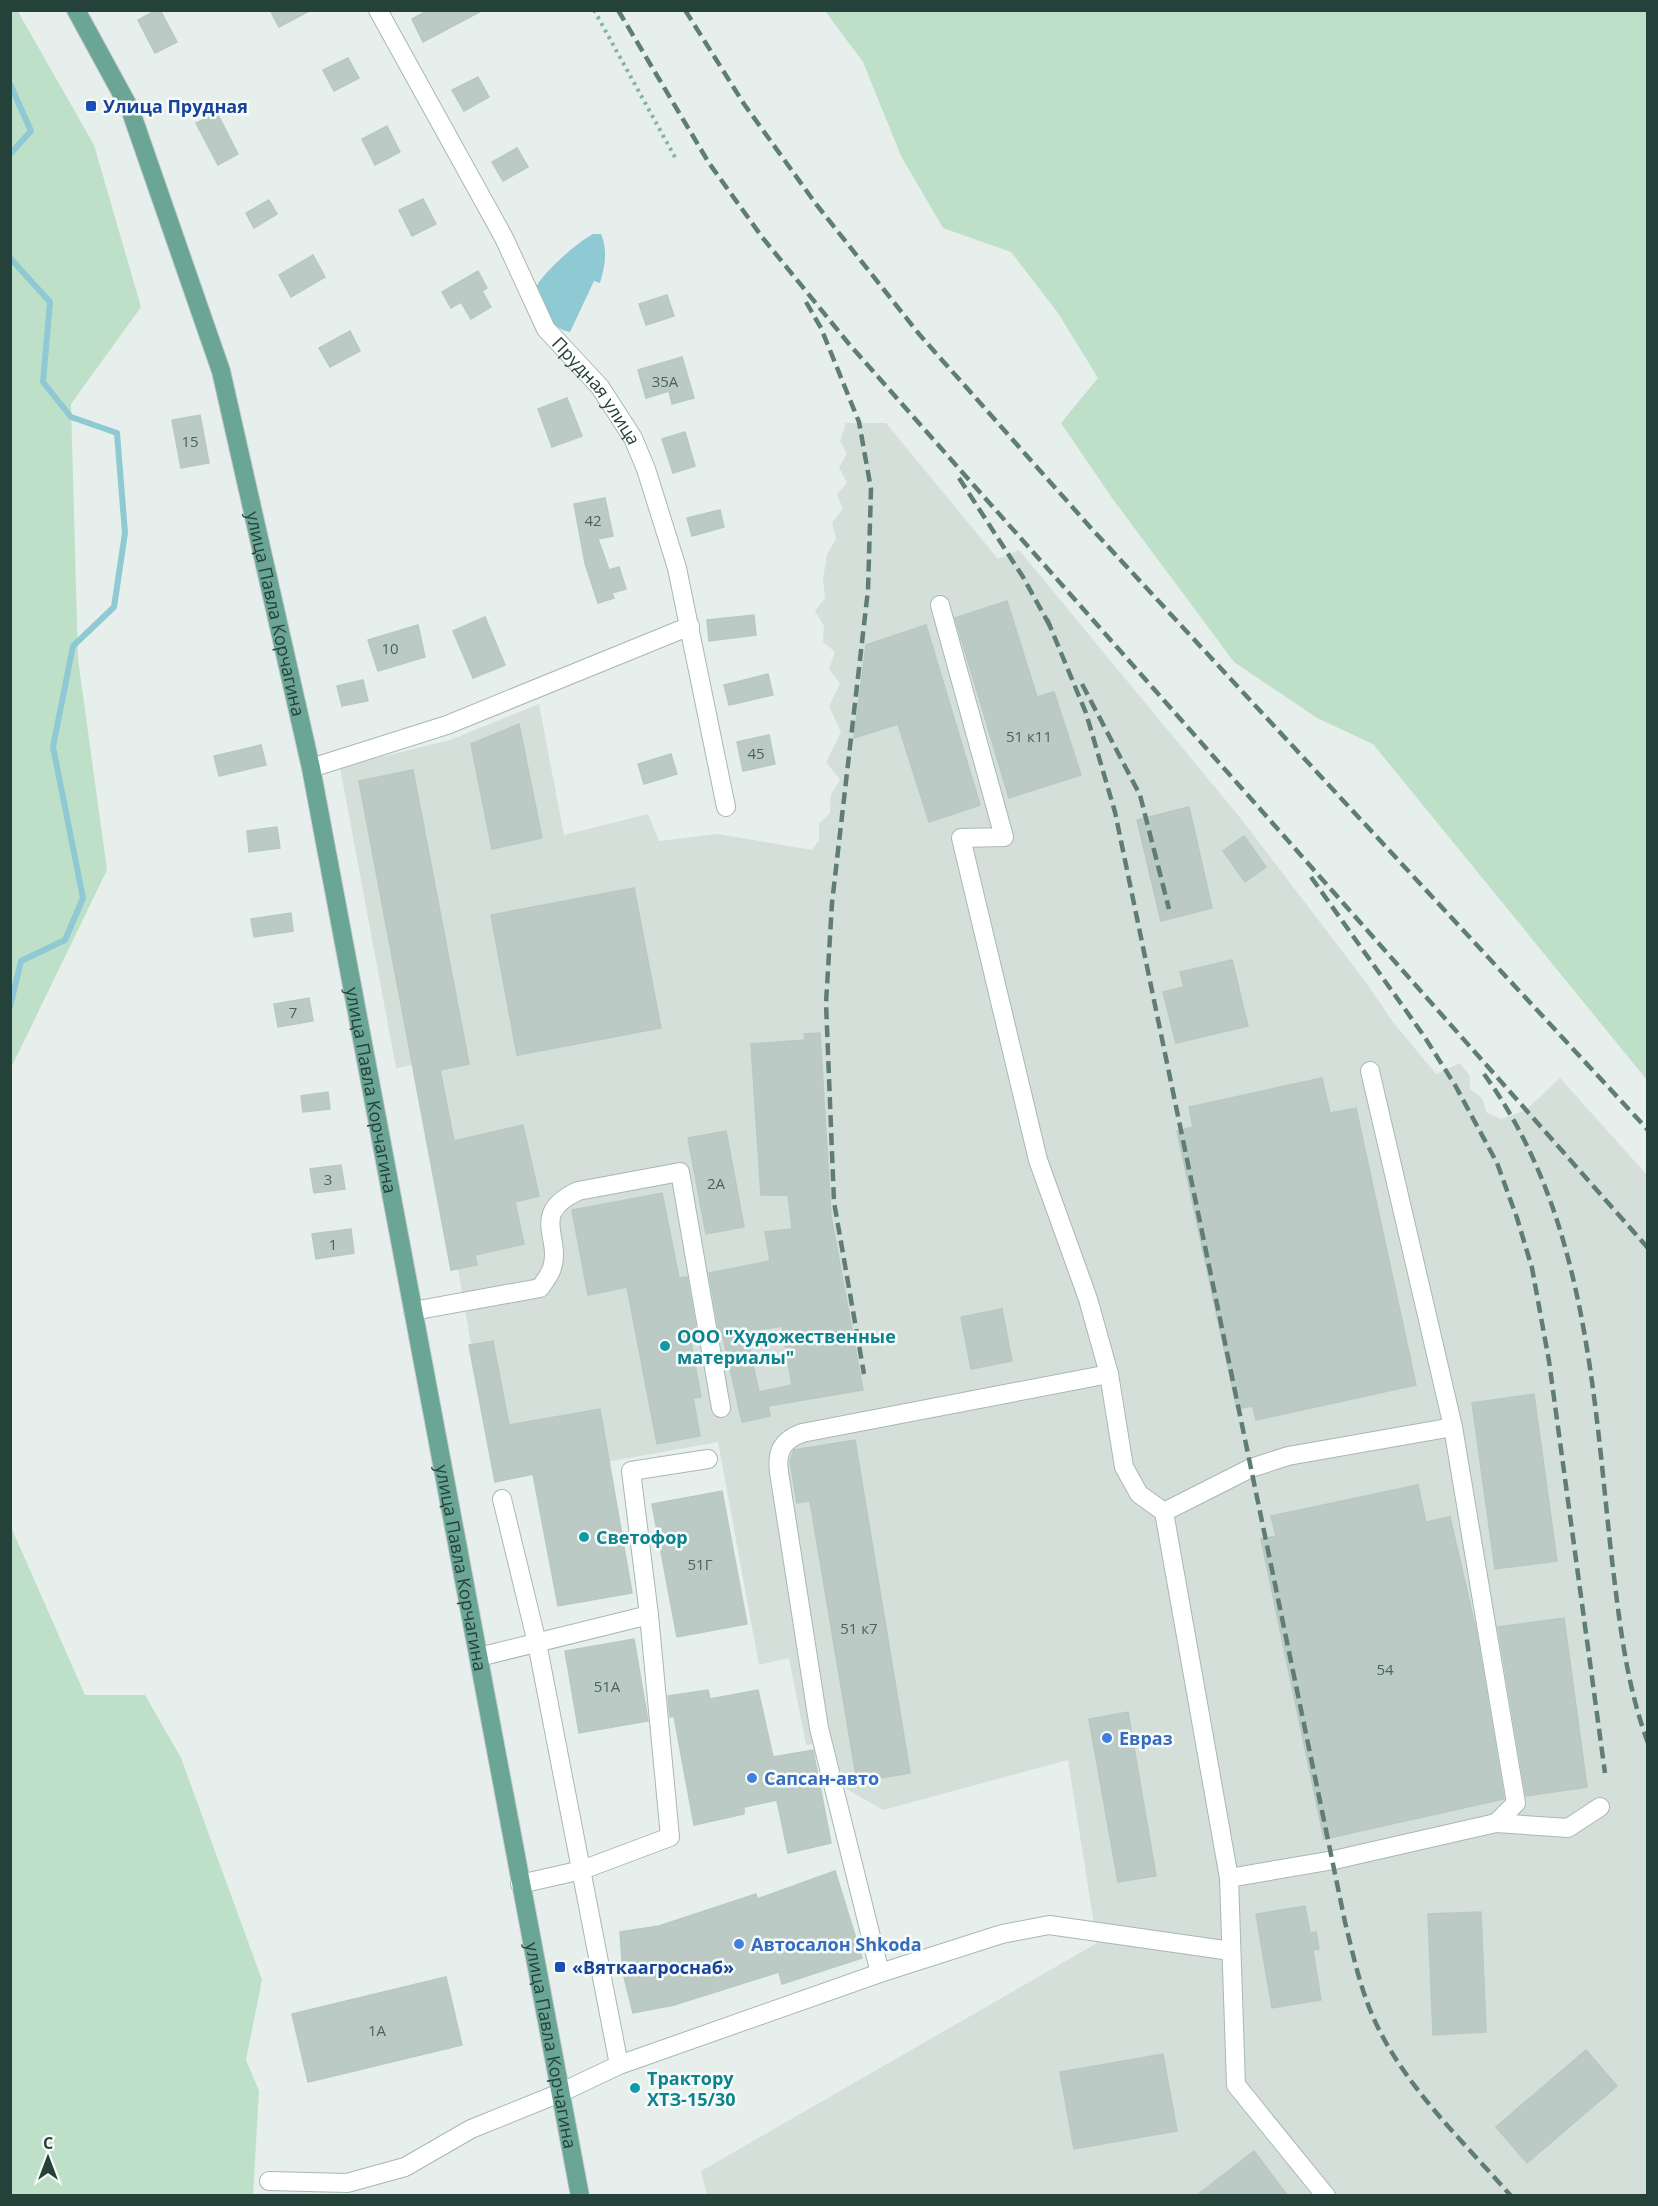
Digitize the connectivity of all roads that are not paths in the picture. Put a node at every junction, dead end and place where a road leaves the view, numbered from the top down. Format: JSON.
{"nodes":[{"id":1,"x":76,"y":10,"type":"edge"},
{"id":2,"x":378,"y":10,"type":"edge"},
{"id":3,"x":940,"y":604,"type":"dead end"},
{"id":4,"x":690,"y":626,"type":"junction"},
{"id":5,"x":311,"y":768,"type":"junction"},
{"id":6,"x":726,"y":807,"type":"dead end"},
{"id":7,"x":1370,"y":1071,"type":"dead end"},
{"id":8,"x":413,"y":1311,"type":"junction"},
{"id":9,"x":1109,"y":1374,"type":"junction"},
{"id":10,"x":721,"y":1408,"type":"dead end"},
{"id":11,"x":1453,"y":1427,"type":"junction"},
{"id":12,"x":708,"y":1459,"type":"dead end"},
{"id":13,"x":502,"y":1499,"type":"dead end"},
{"id":14,"x":1164,"y":1512,"type":"junction"},
{"id":15,"x":649,"y":1615,"type":"junction"},
{"id":16,"x":537,"y":1643,"type":"junction"},
{"id":17,"x":479,"y":1657,"type":"junction"},
{"id":18,"x":1600,"y":1807,"type":"dead end"},
{"id":19,"x":1496,"y":1823,"type":"junction"},
{"id":20,"x":582,"y":1870,"type":"junction"},
{"id":21,"x":1228,"y":1878,"type":"junction"},
{"id":22,"x":520,"y":1884,"type":"junction"},
{"id":23,"x":1231,"y":1951,"type":"junction"},
{"id":24,"x":880,"y":1973,"type":"junction"},
{"id":25,"x":619,"y":2065,"type":"junction"},
{"id":26,"x":560,"y":2093,"type":"junction"},
{"id":27,"x":269,"y":2181,"type":"dead end"},
{"id":28,"x":580,"y":2196,"type":"edge"},
{"id":29,"x":1326,"y":2196,"type":"edge"}],
"edges":[{"from":1,"to":5,"type":"main road","name":"улица Павла Корчагина"},
{"from":2,"to":4,"type":"street","name":"Прудная улица"},
{"from":3,"to":9,"type":"street"},
{"from":4,"to":5,"type":"street"},
{"from":4,"to":6,"type":"street","name":"Прудная улица"},
{"from":5,"to":8,"type":"main road","name":"улица Павла Корчагина"},
{"from":7,"to":11,"type":"street"},
{"from":8,"to":10,"type":"street"},
{"from":8,"to":17,"type":"main road","name":"улица Павла Корчагина"},
{"from":9,"to":14,"type":"street"},
{"from":9,"to":24,"type":"street"},
{"from":11,"to":14,"type":"street"},
{"from":11,"to":19,"type":"street"},
{"from":12,"to":15,"type":"street"},
{"from":13,"to":16,"type":"street"},
{"from":14,"to":21,"type":"street"},
{"from":15,"to":16,"type":"street"},
{"from":15,"to":20,"type":"street"},
{"from":16,"to":17,"type":"street"},
{"from":16,"to":20,"type":"street"},
{"from":17,"to":22,"type":"main road","name":"улица Павла Корчагина"},
{"from":18,"to":19,"type":"street"},
{"from":19,"to":21,"type":"street"},
{"from":20,"to":22,"type":"street"},
{"from":20,"to":25,"type":"street"},
{"from":21,"to":23,"type":"street"},
{"from":22,"to":26,"type":"main road","name":"улица Павла Корчагина"},
{"from":23,"to":24,"type":"street"},
{"from":23,"to":29,"type":"street"},
{"from":24,"to":25,"type":"street"},
{"from":25,"to":26,"type":"street"},
{"from":26,"to":27,"type":"street"},
{"from":26,"to":28,"type":"main road","name":"улица Павла Корчагина"}]}
